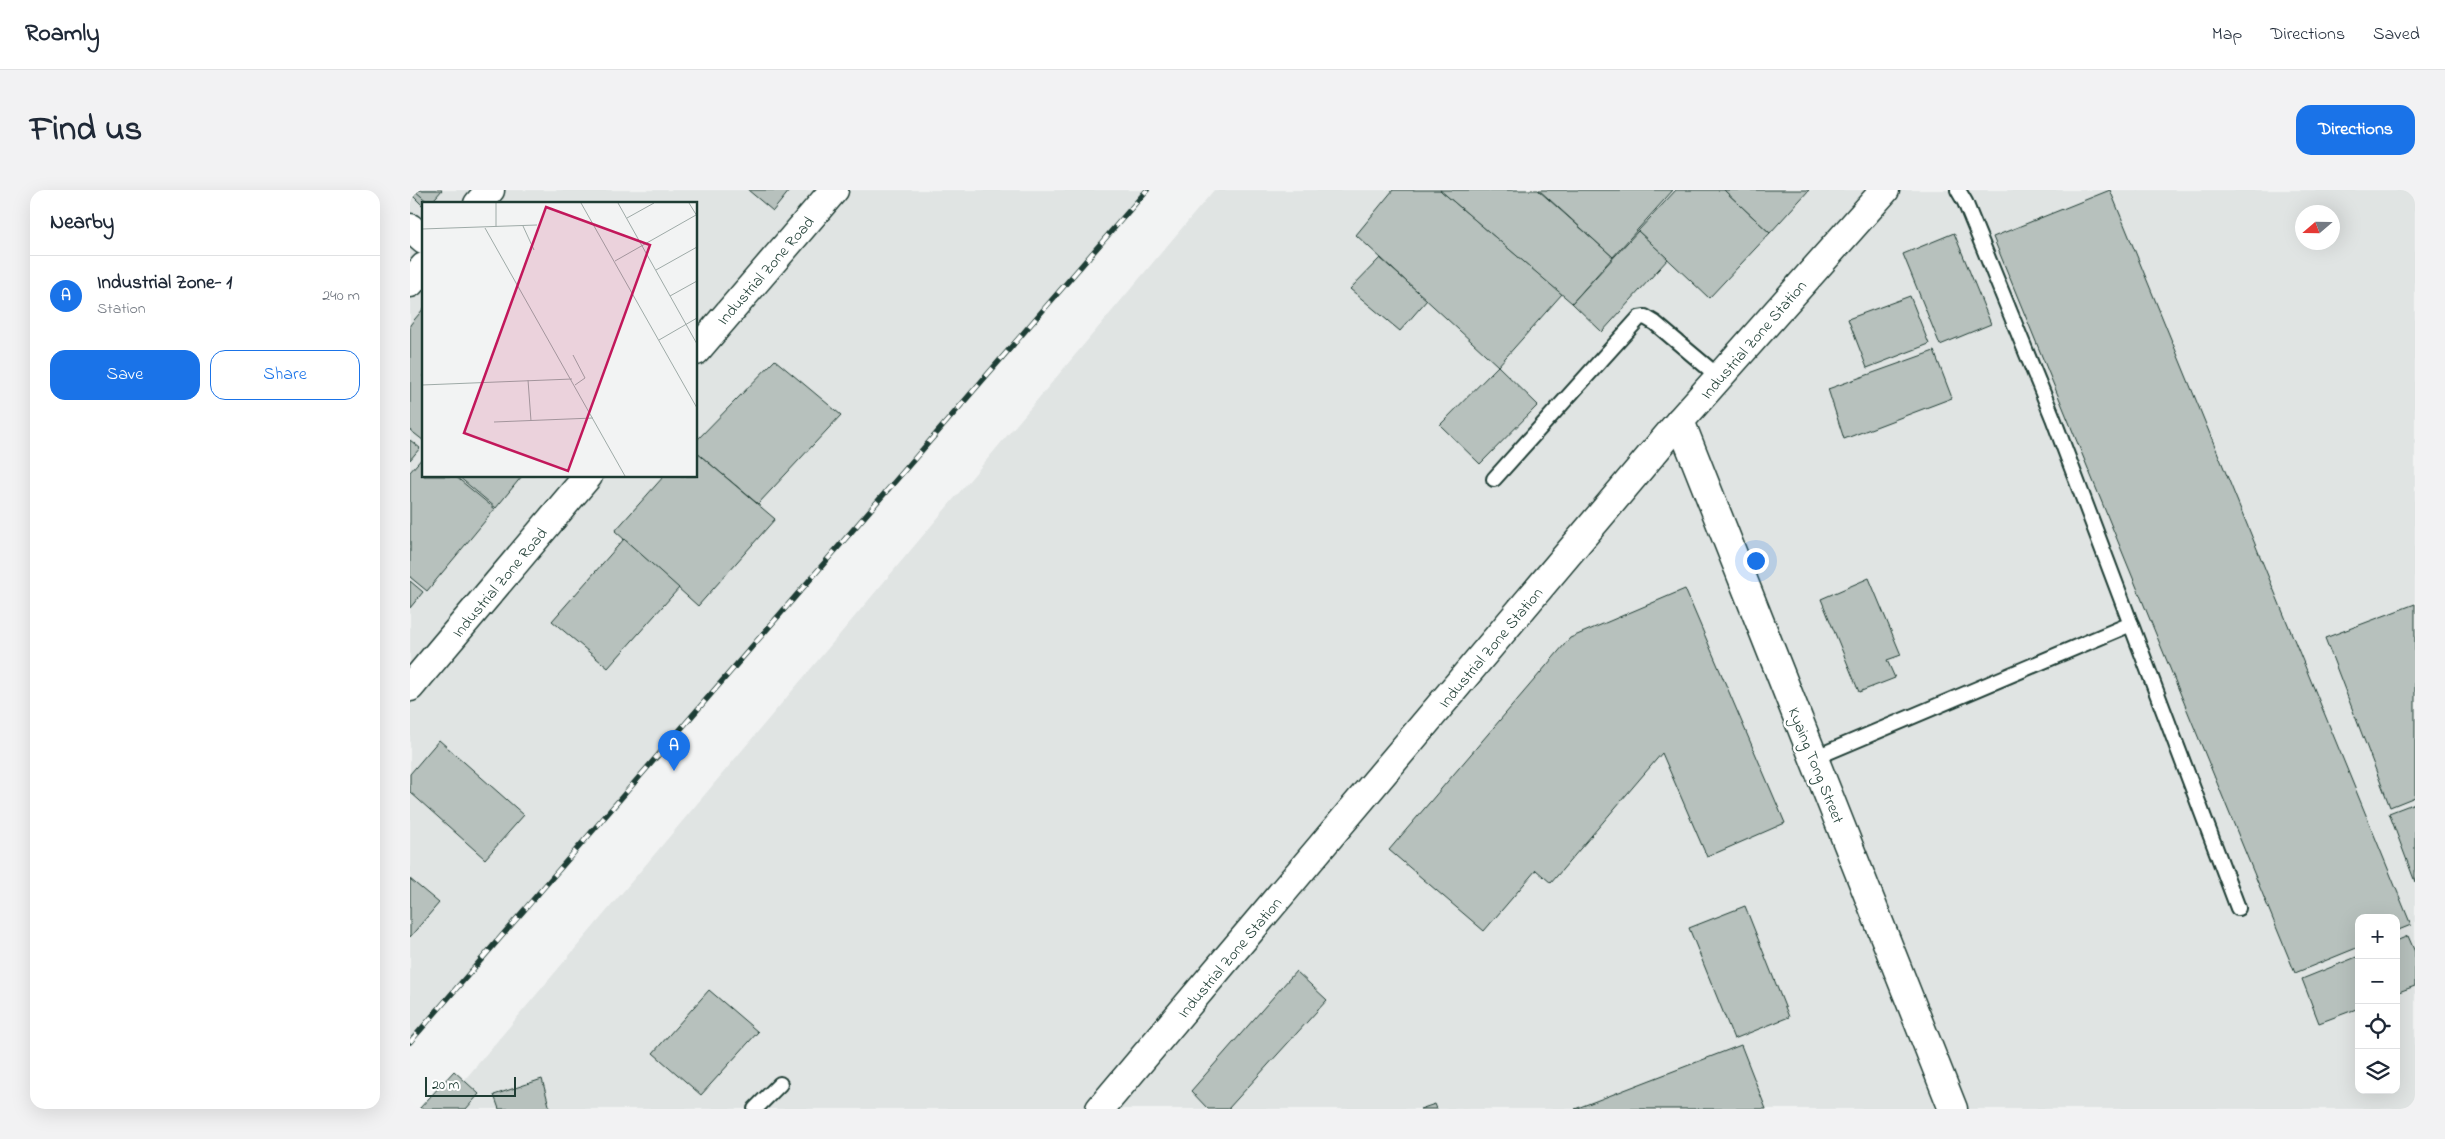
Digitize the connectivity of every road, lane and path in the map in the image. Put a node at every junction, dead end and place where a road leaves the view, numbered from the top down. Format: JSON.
{"nodes":[{"id":1,"x":490,"y":190,"type":"edge"},
{"id":2,"x":834,"y":190,"type":"edge"},
{"id":3,"x":1885,"y":190,"type":"edge"},
{"id":4,"x":1958,"y":190,"type":"edge"},
{"id":5,"x":480,"y":202,"type":"edge"},
{"id":6,"x":410,"y":228,"type":"edge"},
{"id":7,"x":422,"y":238,"type":"edge"},
{"id":8,"x":422,"y":270,"type":"edge"},
{"id":9,"x":410,"y":284,"type":"edge"},
{"id":10,"x":698,"y":348,"type":"edge"},
{"id":11,"x":1719,"y":377,"type":"junction"},
{"id":12,"x":1680,"y":421,"type":"junction"},
{"id":13,"x":586,"y":478,"type":"edge"},
{"id":14,"x":1494,"y":479,"type":"dead end"},
{"id":15,"x":2131,"y":624,"type":"junction"},
{"id":16,"x":410,"y":687,"type":"edge"},
{"id":17,"x":1814,"y":758,"type":"junction"},
{"id":18,"x":2238,"y":908,"type":"dead end"},
{"id":19,"x":780,"y":1084,"type":"dead end"},
{"id":20,"x":754,"y":1109,"type":"edge"},
{"id":21,"x":1100,"y":1109,"type":"edge"},
{"id":22,"x":1953,"y":1109,"type":"edge"}],
"edges":[{"from":1,"to":5,"type":"street"},
{"from":2,"to":10,"type":"street","name":"Industrial Zone Road"},
{"from":3,"to":11,"type":"street","name":"Industrial Zone Station"},
{"from":4,"to":15,"type":"lane"},
{"from":6,"to":7,"type":"street"},
{"from":8,"to":9,"type":"street"},
{"from":11,"to":12,"type":"street","name":"Industrial Zone Station"},
{"from":11,"to":14,"type":"lane"},
{"from":12,"to":17,"type":"street","name":"Kyaing Tong Street"},
{"from":12,"to":21,"type":"street","name":"Industrial Zone Station"},
{"from":13,"to":16,"type":"street","name":"Industrial Zone Road"},
{"from":15,"to":17,"type":"lane"},
{"from":15,"to":18,"type":"lane"},
{"from":17,"to":22,"type":"street","name":"Kyaing Tong Street"},
{"from":19,"to":20,"type":"lane"}]}
